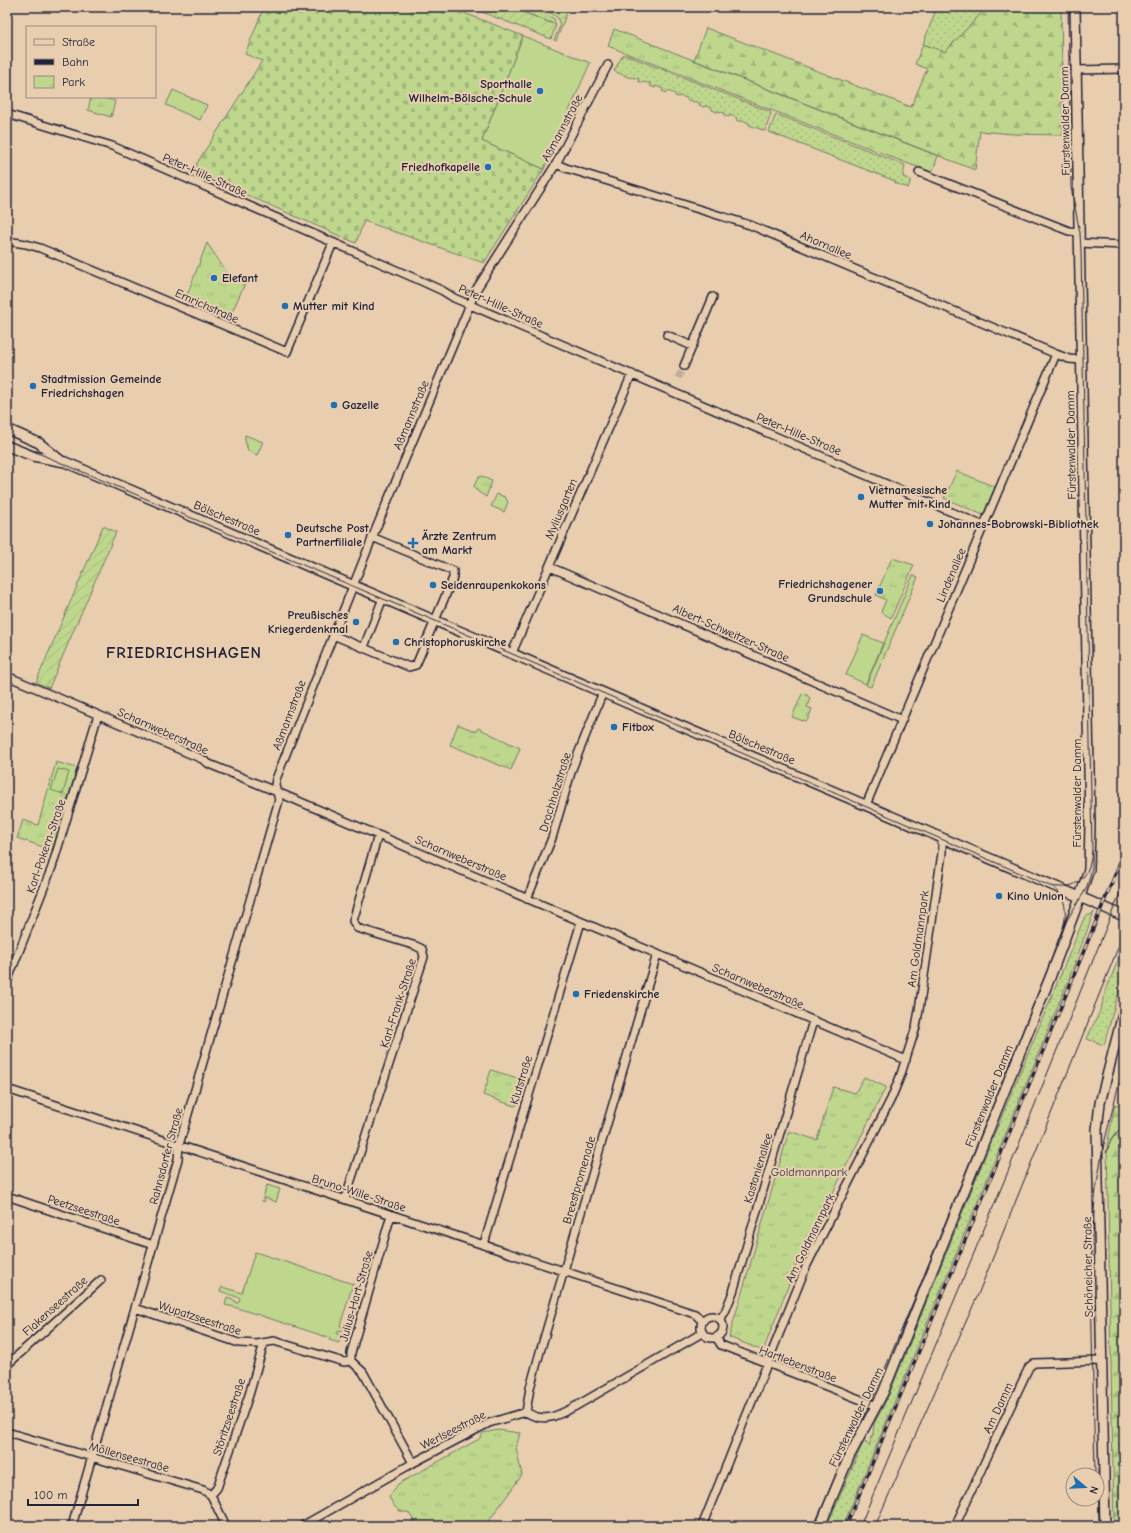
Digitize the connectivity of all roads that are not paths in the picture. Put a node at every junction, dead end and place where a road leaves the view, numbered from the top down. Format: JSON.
{"nodes":[{"id":1,"x":1075,"y":7,"type":"edge"},
{"id":2,"x":608,"y":65,"type":"dead end"},
{"id":3,"x":1124,"y":69,"type":"edge"},
{"id":4,"x":1076,"y":70,"type":"junction"},
{"id":5,"x":7,"y":114,"type":"edge"},
{"id":6,"x":556,"y":164,"type":"junction"},
{"id":7,"x":919,"y":172,"type":"dead end"},
{"id":8,"x":1079,"y":232,"type":"junction"},
{"id":9,"x":7,"y":241,"type":"edge"},
{"id":10,"x":333,"y":243,"type":"junction"},
{"id":11,"x":1079,"y":243,"type":"junction"},
{"id":12,"x":1124,"y":245,"type":"edge"},
{"id":13,"x":713,"y":297,"type":"dead end"},
{"id":14,"x":470,"y":304,"type":"junction"},
{"id":15,"x":667,"y":336,"type":"dead end"},
{"id":16,"x":692,"y":346,"type":"junction"},
{"id":17,"x":1056,"y":354,"type":"junction"},
{"id":18,"x":1081,"y":360,"type":"junction"},
{"id":19,"x":684,"y":366,"type":"tunnel mouth"},
{"id":20,"x":632,"y":374,"type":"junction"},
{"id":21,"x":7,"y":429,"type":"edge"},
{"id":22,"x":7,"y":446,"type":"edge"},
{"id":23,"x":62,"y":461,"type":"junction"},
{"id":24,"x":984,"y":526,"type":"junction"},
{"id":25,"x":372,"y":537,"type":"junction"},
{"id":26,"x":550,"y":567,"type":"junction"},
{"id":27,"x":353,"y":585,"type":"junction"},
{"id":28,"x":383,"y":598,"type":"junction"},
{"id":29,"x":435,"y":620,"type":"junction"},
{"id":30,"x":333,"y":635,"type":"junction"},
{"id":31,"x":364,"y":647,"type":"junction"},
{"id":32,"x":512,"y":653,"type":"junction"},
{"id":33,"x":7,"y":676,"type":"edge"},
{"id":34,"x":603,"y":692,"type":"junction"},
{"id":35,"x":98,"y":715,"type":"junction"},
{"id":36,"x":902,"y":720,"type":"junction"},
{"id":37,"x":276,"y":792,"type":"junction"},
{"id":38,"x":866,"y":805,"type":"junction"},
{"id":39,"x":378,"y":835,"type":"junction"},
{"id":40,"x":942,"y":838,"type":"junction"},
{"id":41,"x":1080,"y":897,"type":"junction"},
{"id":42,"x":527,"y":899,"type":"junction"},
{"id":43,"x":1124,"y":916,"type":"edge"},
{"id":44,"x":581,"y":922,"type":"junction"},
{"id":45,"x":657,"y":954,"type":"junction"},
{"id":46,"x":7,"y":982,"type":"edge"},
{"id":47,"x":1124,"y":1010,"type":"edge"},
{"id":48,"x":813,"y":1021,"type":"junction"},
{"id":49,"x":906,"y":1060,"type":"junction"},
{"id":50,"x":7,"y":1089,"type":"edge"},
{"id":51,"x":179,"y":1145,"type":"junction"},
{"id":52,"x":7,"y":1196,"type":"edge"},
{"id":53,"x":345,"y":1199,"type":"junction"},
{"id":54,"x":391,"y":1215,"type":"junction"},
{"id":55,"x":484,"y":1244,"type":"junction"},
{"id":56,"x":153,"y":1245,"type":"junction"},
{"id":57,"x":564,"y":1270,"type":"junction"},
{"id":58,"x":101,"y":1280,"type":"dead end"},
{"id":59,"x":135,"y":1308,"type":"junction"},
{"id":60,"x":720,"y":1319,"type":"junction"},
{"id":61,"x":702,"y":1321,"type":"junction"},
{"id":62,"x":702,"y":1333,"type":"junction"},
{"id":63,"x":716,"y":1337,"type":"junction"},
{"id":64,"x":264,"y":1342,"type":"junction"},
{"id":65,"x":351,"y":1361,"type":"junction"},
{"id":66,"x":1102,"y":1361,"type":"junction"},
{"id":67,"x":768,"y":1364,"type":"junction"},
{"id":68,"x":7,"y":1365,"type":"edge"},
{"id":69,"x":877,"y":1406,"type":"junction"},
{"id":70,"x":526,"y":1412,"type":"junction"},
{"id":71,"x":7,"y":1432,"type":"edge"},
{"id":72,"x":91,"y":1458,"type":"junction"},
{"id":73,"x":413,"y":1463,"type":"junction"},
{"id":74,"x":211,"y":1495,"type":"junction"},
{"id":75,"x":72,"y":1526,"type":"edge"},
{"id":76,"x":226,"y":1526,"type":"edge"},
{"id":77,"x":302,"y":1526,"type":"edge"},
{"id":78,"x":702,"y":1526,"type":"edge"},
{"id":79,"x":820,"y":1526,"type":"edge"},
{"id":80,"x":955,"y":1526,"type":"edge"},
{"id":81,"x":1105,"y":1526,"type":"edge"}],
"edges":[{"from":1,"to":4,"type":"main road","name":"Fürstenwalder Damm"},
{"from":2,"to":6,"type":"street","name":"Aßmannstraße"},
{"from":3,"to":4,"type":"street"},
{"from":4,"to":8,"type":"main road","name":"Fürstenwalder Damm"},
{"from":5,"to":10,"type":"street","name":"Peter-Hille-Straße"},
{"from":6,"to":14,"type":"street","name":"Aßmannstraße"},
{"from":6,"to":17,"type":"street","name":"Ahornallee"},
{"from":7,"to":8,"type":"street"},
{"from":8,"to":11,"type":"main road","name":"Fürstenwalder Damm"},
{"from":9,"to":10,"type":"street","name":"Emrichstraße"},
{"from":10,"to":14,"type":"street","name":"Peter-Hille-Straße"},
{"from":11,"to":12,"type":"street"},
{"from":11,"to":18,"type":"main road","name":"Fürstenwalder Damm"},
{"from":13,"to":16,"type":"street"},
{"from":14,"to":20,"type":"street","name":"Peter-Hille-Straße"},
{"from":14,"to":25,"type":"street","name":"Aßmannstraße"},
{"from":15,"to":16,"type":"street"},
{"from":16,"to":19,"type":"street"},
{"from":17,"to":18,"type":"street","name":"Ahornallee"},
{"from":17,"to":24,"type":"street","name":"Lindenallee"},
{"from":18,"to":41,"type":"main road","name":"Fürstenwalder Damm"},
{"from":20,"to":24,"type":"street","name":"Peter-Hille-Straße"},
{"from":20,"to":26,"type":"street","name":"Myliusgarten"},
{"from":21,"to":23,"type":"main road","name":"Bölschestraße"},
{"from":22,"to":23,"type":"main road","name":"Bölschestraße"},
{"from":23,"to":27,"type":"main road","name":"Bölschestraße"},
{"from":24,"to":36,"type":"street","name":"Lindenallee"},
{"from":25,"to":27,"type":"street","name":"Aßmannstraße"},
{"from":25,"to":29,"type":"street"},
{"from":26,"to":32,"type":"street","name":"Myliusgarten"},
{"from":26,"to":36,"type":"street","name":"Albert-Schweitzer-Straße"},
{"from":27,"to":28,"type":"main road","name":"Bölschestraße"},
{"from":27,"to":30,"type":"street","name":"Aßmannstraße"},
{"from":28,"to":29,"type":"main road","name":"Bölschestraße"},
{"from":28,"to":31,"type":"street"},
{"from":29,"to":31,"type":"street"},
{"from":29,"to":32,"type":"main road","name":"Bölschestraße"},
{"from":30,"to":31,"type":"street"},
{"from":30,"to":37,"type":"street","name":"Aßmannstraße"},
{"from":32,"to":34,"type":"main road","name":"Bölschestraße"},
{"from":33,"to":35,"type":"street","name":"Scharnweberstraße"},
{"from":34,"to":38,"type":"main road","name":"Bölschestraße"},
{"from":34,"to":42,"type":"street","name":"Drachholzstraße"},
{"from":35,"to":37,"type":"street","name":"Scharnweberstraße"},
{"from":35,"to":46,"type":"street","name":"Karl-Pokern-Straße"},
{"from":36,"to":38,"type":"street","name":"Lindenallee"},
{"from":37,"to":39,"type":"street","name":"Scharnweberstraße"},
{"from":37,"to":51,"type":"street","name":"Rahnsdorfer Straße"},
{"from":38,"to":40,"type":"main road","name":"Bölschestraße"},
{"from":39,"to":42,"type":"street","name":"Scharnweberstraße"},
{"from":39,"to":53,"type":"street","name":"Karl-Frank-Straße"},
{"from":40,"to":41,"type":"main road","name":"Bölschestraße"},
{"from":40,"to":49,"type":"street","name":"Am Goldmannpark"},
{"from":41,"to":43,"type":"main road","name":"Bölschestraße"},
{"from":41,"to":69,"type":"main road","name":"Fürstenwalder Damm"},
{"from":42,"to":44,"type":"street","name":"Scharnweberstraße"},
{"from":44,"to":45,"type":"street","name":"Scharnweberstraße"},
{"from":44,"to":55,"type":"street","name":"Klutstraße"},
{"from":45,"to":48,"type":"street","name":"Scharnweberstraße"},
{"from":45,"to":57,"type":"street","name":"Breestpromenade"},
{"from":47,"to":66,"type":"main road","name":"Schöneicher Straße"},
{"from":48,"to":49,"type":"street","name":"Scharnweberstraße"},
{"from":48,"to":60,"type":"street","name":"Kastanienallee"},
{"from":49,"to":67,"type":"street","name":"Am Goldmannpark"},
{"from":50,"to":51,"type":"street","name":"Bruno-Wille-Straße"},
{"from":51,"to":53,"type":"street","name":"Bruno-Wille-Straße"},
{"from":51,"to":56,"type":"street","name":"Rahnsdorfer Straße"},
{"from":52,"to":56,"type":"street","name":"Peetzseestraße"},
{"from":53,"to":54,"type":"street","name":"Bruno-Wille-Straße"},
{"from":54,"to":55,"type":"street","name":"Bruno-Wille-Straße"},
{"from":54,"to":65,"type":"street","name":"Julius-Hart-Straße"},
{"from":55,"to":57,"type":"street","name":"Bruno-Wille-Straße"},
{"from":56,"to":59,"type":"street","name":"Rahnsdorfer Straße"},
{"from":57,"to":61,"type":"street","name":"Bruno-Wille-Straße"},
{"from":57,"to":70,"type":"street","name":"Breestpromenade"},
{"from":58,"to":68,"type":"street","name":"Flakenseestraße"},
{"from":59,"to":64,"type":"street","name":"Wupatzseestraße"},
{"from":59,"to":72,"type":"street","name":"Rahnsdorfer Straße"},
{"from":60,"to":61,"type":"street"},
{"from":60,"to":63,"type":"street"},
{"from":61,"to":62,"type":"street"},
{"from":62,"to":63,"type":"street"},
{"from":62,"to":70,"type":"street"},
{"from":63,"to":67,"type":"street","name":"Hartlebenstraße"},
{"from":64,"to":65,"type":"street","name":"Wupatzseestraße"},
{"from":64,"to":74,"type":"street","name":"Störitzseestraße"},
{"from":65,"to":73,"type":"street","name":"Julius-Hart-Straße"},
{"from":66,"to":80,"type":"street","name":"Am Damm"},
{"from":66,"to":81,"type":"main road","name":"Schöneicher Straße"},
{"from":67,"to":69,"type":"street","name":"Hartlebenstraße"},
{"from":67,"to":78,"type":"street","name":"Am Goldmannpark"},
{"from":69,"to":79,"type":"main road","name":"Fürstenwalder Damm"},
{"from":70,"to":73,"type":"street","name":"Werlseestraße"},
{"from":71,"to":72,"type":"street","name":"Möllenseestraße"},
{"from":72,"to":74,"type":"street","name":"Möllenseestraße"},
{"from":72,"to":75,"type":"street","name":"Rahnsdorfer Straße"},
{"from":73,"to":77,"type":"street","name":"Werlseestraße"},
{"from":74,"to":76,"type":"street"}]}
